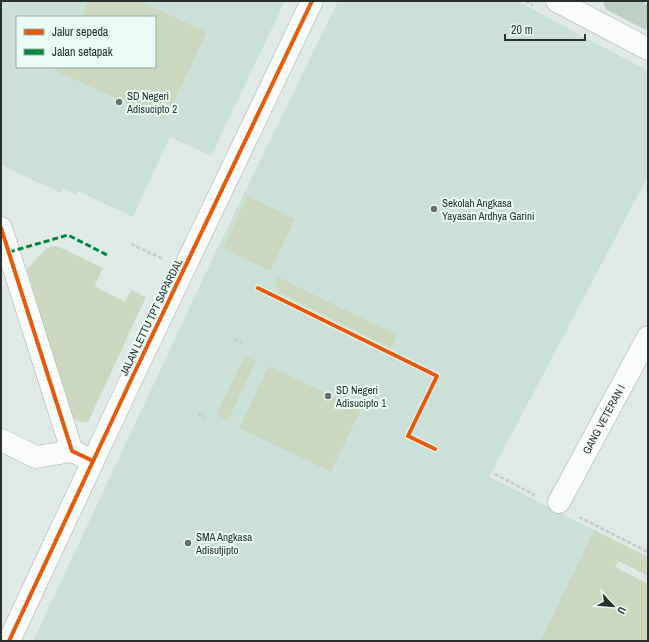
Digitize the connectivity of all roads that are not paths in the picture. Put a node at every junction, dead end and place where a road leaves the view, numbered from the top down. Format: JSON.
{"nodes":[{"id":1,"x":312,"y":1,"type":"edge"},
{"id":2,"x":557,"y":1,"type":"edge"},
{"id":3,"x":615,"y":1,"type":"edge"},
{"id":4,"x":648,"y":18,"type":"edge"},
{"id":5,"x":648,"y":49,"type":"edge"},
{"id":6,"x":1,"y":228,"type":"edge"},
{"id":7,"x":648,"y":337,"type":"edge"},
{"id":8,"x":1,"y":440,"type":"edge"},
{"id":9,"x":72,"y":451,"type":"junction"},
{"id":10,"x":93,"y":461,"type":"junction"},
{"id":11,"x":559,"y":502,"type":"dead end"},
{"id":12,"x":9,"y":641,"type":"edge"}],
"edges":[{"from":1,"to":10,"type":"street","name":"JALAN LETTU TPT SAPARDAL"},
{"from":2,"to":5,"type":"street"},
{"from":3,"to":4,"type":"highway"},
{"from":6,"to":9,"type":"street"},
{"from":7,"to":11,"type":"street","name":"GANG VETERAN I"},
{"from":8,"to":9,"type":"street"},
{"from":9,"to":10,"type":"street"},
{"from":10,"to":12,"type":"street","name":"JALAN LETTU TPT SAPARDAL"}]}
